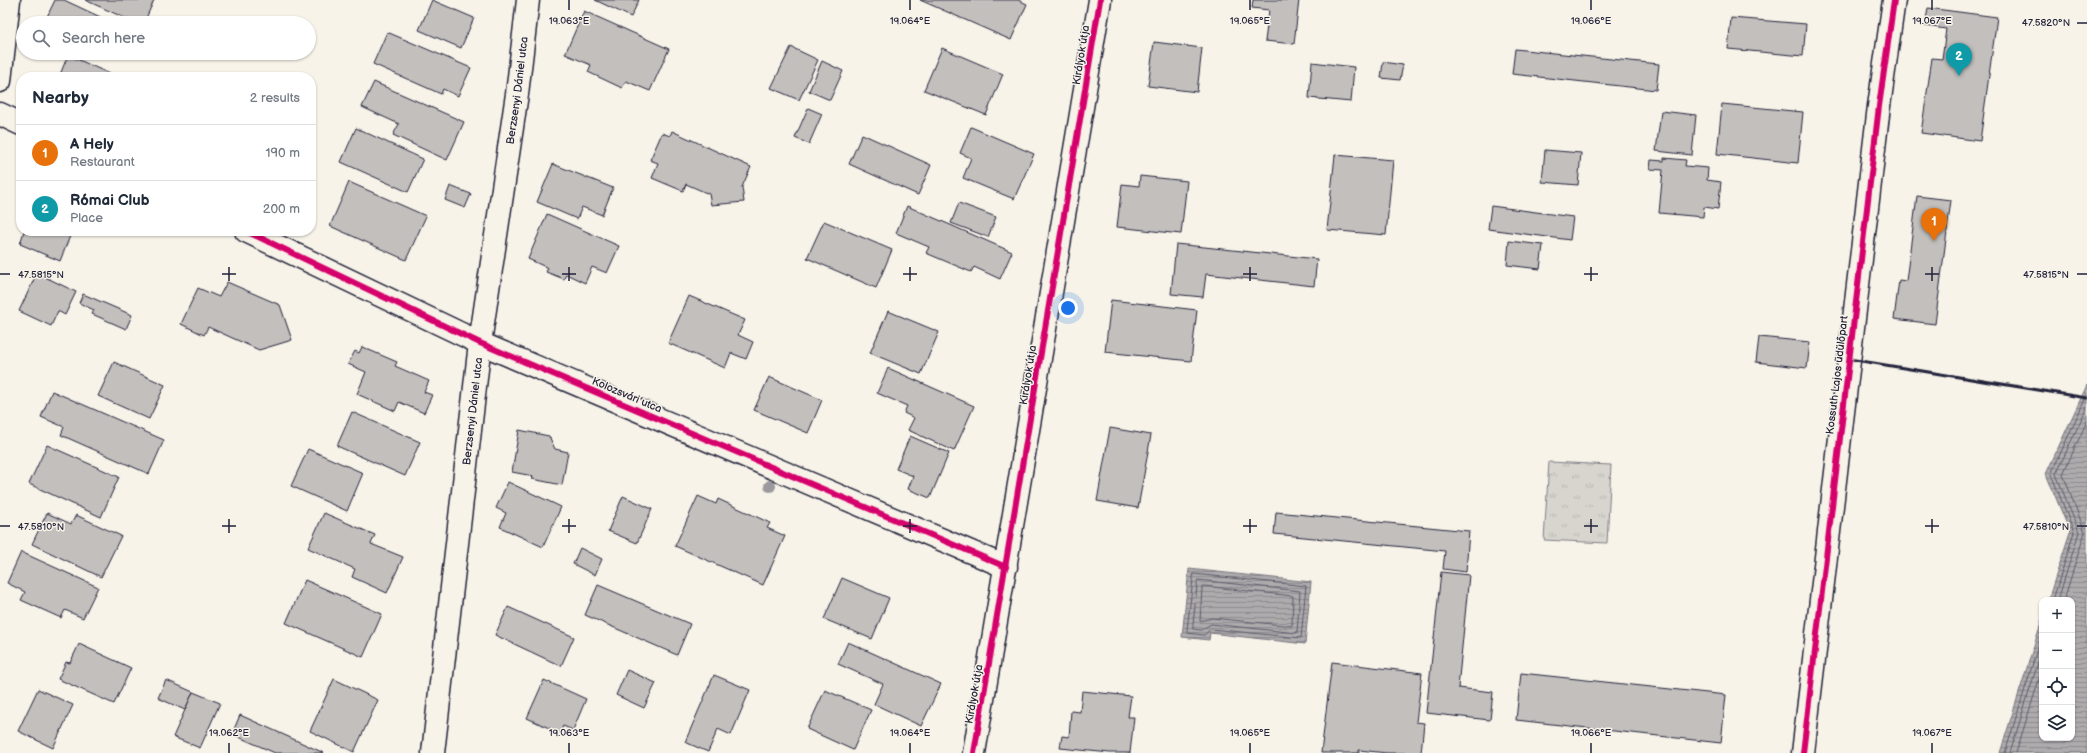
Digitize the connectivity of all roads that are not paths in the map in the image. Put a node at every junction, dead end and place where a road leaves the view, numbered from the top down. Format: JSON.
{"nodes":[{"id":1,"x":9,"y":0,"type":"edge"},
{"id":2,"x":528,"y":0,"type":"edge"},
{"id":3,"x":1100,"y":0,"type":"edge"},
{"id":4,"x":1894,"y":0,"type":"edge"},
{"id":5,"x":0,"y":81,"type":"edge"},
{"id":6,"x":0,"y":114,"type":"edge"},
{"id":7,"x":16,"y":122,"type":"edge"},
{"id":8,"x":256,"y":236,"type":"edge"},
{"id":9,"x":480,"y":343,"type":"junction"},
{"id":10,"x":1006,"y":567,"type":"junction"},
{"id":11,"x":434,"y":753,"type":"edge"},
{"id":12,"x":974,"y":753,"type":"edge"},
{"id":13,"x":1803,"y":753,"type":"edge"}],
"edges":[{"from":1,"to":5,"type":"street"},
{"from":2,"to":9,"type":"street","name":"Berzsenyi Dániel utca"},
{"from":3,"to":10,"type":"street","name":"Királyok útja"},
{"from":4,"to":13,"type":"street","name":"Kossuth Lajos üdülőpart"},
{"from":6,"to":7,"type":"street"},
{"from":8,"to":9,"type":"street","name":"Kolozsvári utca"},
{"from":9,"to":10,"type":"street","name":"Kolozsvári utca"},
{"from":9,"to":11,"type":"street","name":"Berzsenyi Dániel utca"},
{"from":10,"to":12,"type":"street","name":"Királyok útja"}]}
